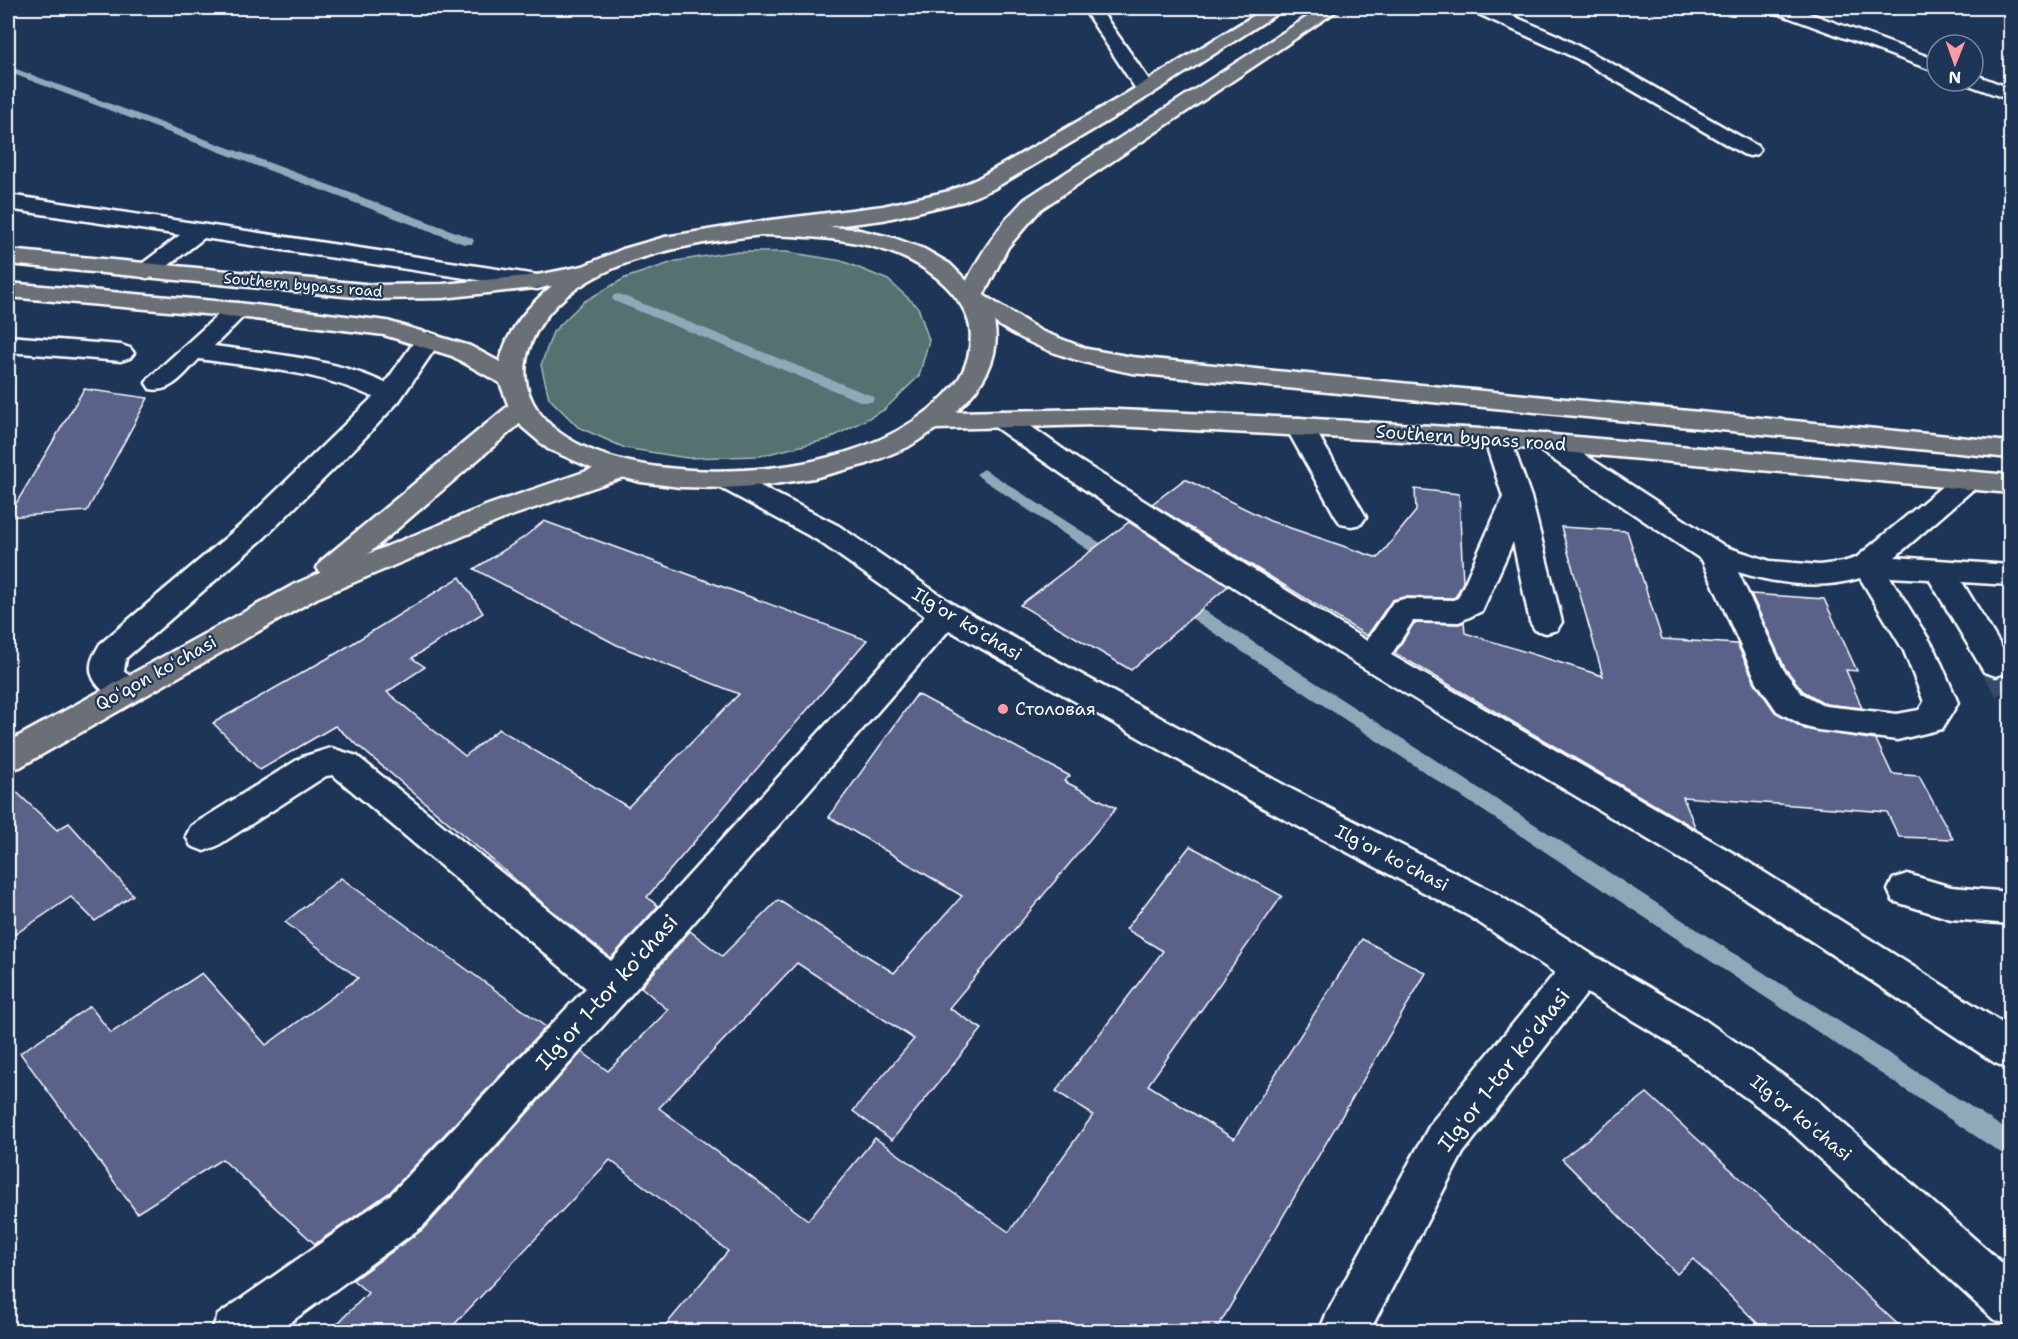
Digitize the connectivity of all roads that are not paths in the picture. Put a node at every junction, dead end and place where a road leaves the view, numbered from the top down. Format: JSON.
{"nodes":[{"id":1,"x":1091,"y":8,"type":"edge"},
{"id":2,"x":1278,"y":8,"type":"edge"},
{"id":3,"x":1332,"y":8,"type":"edge"},
{"id":4,"x":1480,"y":8,"type":"edge"},
{"id":5,"x":1780,"y":8,"type":"edge"},
{"id":6,"x":1925,"y":62,"type":"edge"},
{"id":7,"x":1985,"y":85,"type":"edge"},
{"id":8,"x":1146,"y":90,"type":"junction"},
{"id":9,"x":2010,"y":94,"type":"edge"},
{"id":10,"x":1750,"y":150,"type":"dead end"},
{"id":11,"x":13,"y":207,"type":"edge"},
{"id":12,"x":764,"y":228,"type":"junction"},
{"id":13,"x":199,"y":231,"type":"junction"},
{"id":14,"x":8,"y":257,"type":"edge"},
{"id":15,"x":597,"y":268,"type":"junction"},
{"id":16,"x":147,"y":271,"type":"junction"},
{"id":17,"x":537,"y":282,"type":"junction"},
{"id":18,"x":13,"y":293,"type":"edge"},
{"id":19,"x":971,"y":297,"type":"junction"},
{"id":20,"x":238,"y":310,"type":"junction"},
{"id":21,"x":428,"y":340,"type":"junction"},
{"id":22,"x":8,"y":344,"type":"edge"},
{"id":23,"x":193,"y":351,"type":"junction"},
{"id":24,"x":121,"y":353,"type":"dead end"},
{"id":25,"x":511,"y":378,"type":"junction"},
{"id":26,"x":159,"y":383,"type":"dead end"},
{"id":27,"x":390,"y":395,"type":"junction"},
{"id":28,"x":522,"y":408,"type":"junction"},
{"id":29,"x":1002,"y":419,"type":"junction"},
{"id":30,"x":931,"y":421,"type":"junction"},
{"id":31,"x":1299,"y":426,"type":"junction"},
{"id":32,"x":1498,"y":438,"type":"junction"},
{"id":33,"x":1546,"y":442,"type":"junction"},
{"id":34,"x":2010,"y":450,"type":"edge"},
{"id":35,"x":620,"y":469,"type":"junction"},
{"id":36,"x":1967,"y":480,"type":"junction"},
{"id":37,"x":729,"y":481,"type":"junction"},
{"id":38,"x":2010,"y":484,"type":"edge"},
{"id":39,"x":1516,"y":497,"type":"junction"},
{"id":40,"x":1351,"y":517,"type":"dead end"},
{"id":41,"x":1714,"y":554,"type":"junction"},
{"id":42,"x":1867,"y":565,"type":"junction"},
{"id":43,"x":1939,"y":570,"type":"junction"},
{"id":44,"x":2010,"y":575,"type":"edge"},
{"id":45,"x":306,"y":591,"type":"junction"},
{"id":46,"x":945,"y":614,"type":"junction"},
{"id":47,"x":1546,"y":622,"type":"dead end"},
{"id":48,"x":1372,"y":659,"type":"junction"},
{"id":49,"x":1996,"y":664,"type":"tunnel mouth"},
{"id":50,"x":126,"y":690,"type":"junction"},
{"id":51,"x":8,"y":758,"type":"edge"},
{"id":52,"x":204,"y":836,"type":"dead end"},
{"id":53,"x":1907,"y":890,"type":"dead end"},
{"id":54,"x":2010,"y":908,"type":"edge"},
{"id":55,"x":1582,"y":969,"type":"junction"},
{"id":56,"x":613,"y":987,"type":"junction"},
{"id":57,"x":2010,"y":1050,"type":"edge"},
{"id":58,"x":2010,"y":1302,"type":"edge"},
{"id":59,"x":235,"y":1332,"type":"edge"},
{"id":60,"x":1343,"y":1332,"type":"edge"}],
"edges":[{"from":1,"to":8,"type":"street"},
{"from":2,"to":8,"type":"main road"},
{"from":3,"to":19,"type":"main road"},
{"from":4,"to":10,"type":"street"},
{"from":5,"to":6,"type":"street"},
{"from":7,"to":9,"type":"street"},
{"from":8,"to":12,"type":"main road"},
{"from":11,"to":13,"type":"street"},
{"from":12,"to":15,"type":"main road"},
{"from":12,"to":19,"type":"main road"},
{"from":13,"to":16,"type":"street"},
{"from":13,"to":17,"type":"street"},
{"from":14,"to":16,"type":"main road","name":"Southern bypass road"},
{"from":15,"to":17,"type":"main road","name":"Southern bypass road"},
{"from":15,"to":25,"type":"main road"},
{"from":16,"to":17,"type":"main road","name":"Southern bypass road"},
{"from":18,"to":20,"type":"main road","name":"Southern bypass road"},
{"from":19,"to":30,"type":"main road"},
{"from":19,"to":34,"type":"main road","name":"Southern bypass road"},
{"from":20,"to":21,"type":"main road","name":"Southern bypass road"},
{"from":20,"to":23,"type":"street"},
{"from":21,"to":25,"type":"main road","name":"Southern bypass road"},
{"from":21,"to":27,"type":"street"},
{"from":22,"to":24,"type":"street"},
{"from":23,"to":26,"type":"street"},
{"from":23,"to":27,"type":"street"},
{"from":25,"to":28,"type":"main road"},
{"from":27,"to":50,"type":"street"},
{"from":28,"to":35,"type":"main road"},
{"from":28,"to":45,"type":"main road"},
{"from":29,"to":30,"type":"main road","name":"Southern bypass road"},
{"from":29,"to":31,"type":"main road","name":"Southern bypass road"},
{"from":29,"to":48,"type":"street"},
{"from":30,"to":37,"type":"main road"},
{"from":31,"to":32,"type":"main road","name":"Southern bypass road"},
{"from":31,"to":40,"type":"street"},
{"from":32,"to":33,"type":"main road","name":"Southern bypass road"},
{"from":32,"to":39,"type":"street"},
{"from":33,"to":36,"type":"main road","name":"Southern bypass road"},
{"from":33,"to":41,"type":"street"},
{"from":35,"to":37,"type":"main road"},
{"from":35,"to":45,"type":"main road"},
{"from":36,"to":38,"type":"main road","name":"Southern bypass road"},
{"from":36,"to":42,"type":"street"},
{"from":37,"to":46,"type":"street","name":"Ilgʻor koʻchasi"},
{"from":39,"to":47,"type":"street"},
{"from":39,"to":48,"type":"street"},
{"from":41,"to":42,"type":"street"},
{"from":41,"to":42,"type":"street"},
{"from":42,"to":43,"type":"street"},
{"from":43,"to":44,"type":"street"},
{"from":43,"to":49,"type":"street"},
{"from":45,"to":50,"type":"main road","name":"Qoʻqon koʻchasi"},
{"from":46,"to":55,"type":"street","name":"Ilgʻor koʻchasi"},
{"from":46,"to":56,"type":"street","name":"Ilgʻor 1-tor koʻchasi"},
{"from":48,"to":57,"type":"street"},
{"from":50,"to":51,"type":"main road","name":"Qoʻqon koʻchasi"},
{"from":52,"to":56,"type":"street"},
{"from":53,"to":54,"type":"street"},
{"from":55,"to":58,"type":"street","name":"Ilgʻor koʻchasi"},
{"from":55,"to":60,"type":"street","name":"Ilgʻor 1-tor koʻchasi"},
{"from":56,"to":59,"type":"street","name":"Ilgʻor 1-tor koʻchasi"}]}
